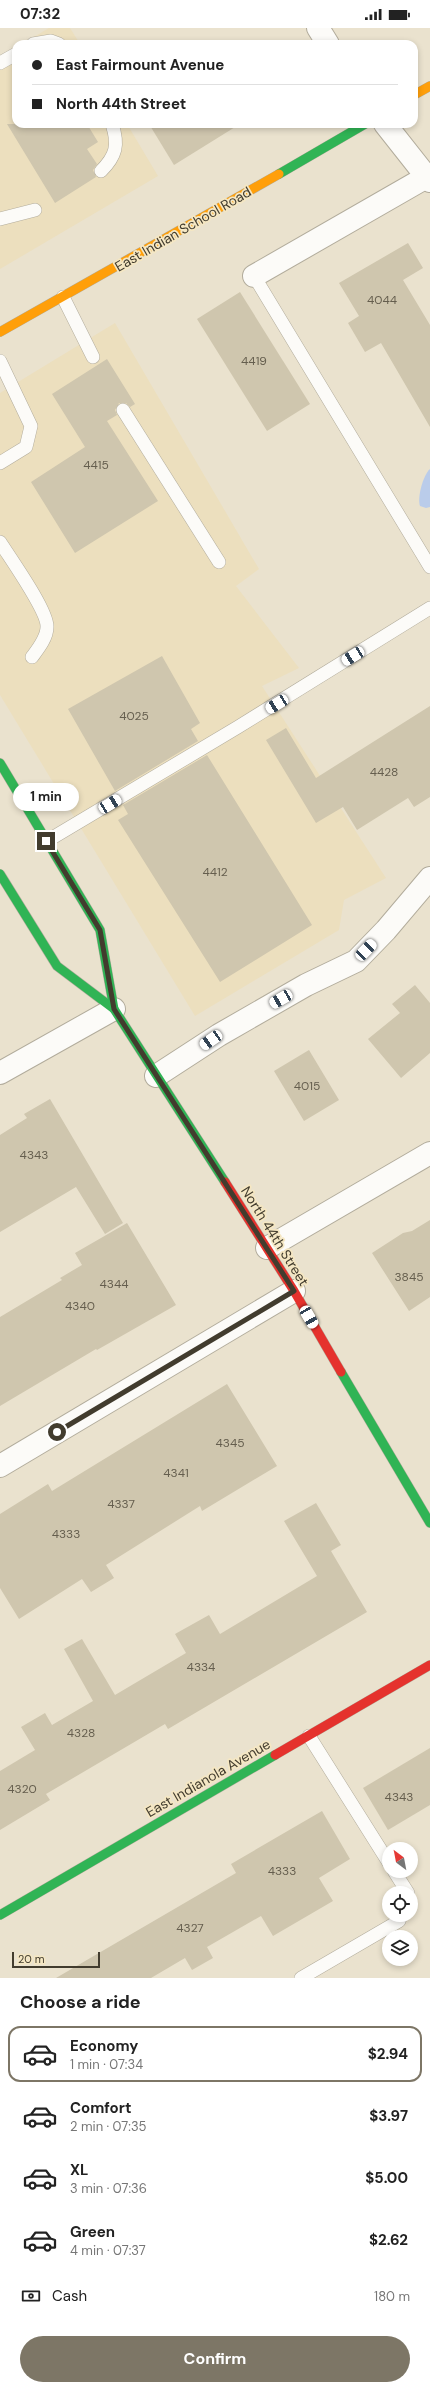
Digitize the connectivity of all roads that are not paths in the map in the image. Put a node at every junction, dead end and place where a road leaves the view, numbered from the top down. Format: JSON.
{"nodes":[{"id":1,"x":318,"y":28,"type":"edge"},
{"id":2,"x":326,"y":40,"type":"edge"},
{"id":3,"x":12,"y":56,"type":"edge"},
{"id":4,"x":0,"y":63,"type":"edge"},
{"id":5,"x":430,"y":86,"type":"edge"},
{"id":6,"x":418,"y":93,"type":"edge"},
{"id":7,"x":112,"y":128,"type":"edge"},
{"id":8,"x":357,"y":128,"type":"edge"},
{"id":9,"x":388,"y":128,"type":"edge"},
{"id":10,"x":101,"y":171,"type":"dead end"},
{"id":11,"x":429,"y":177,"type":"edge"},
{"id":12,"x":35,"y":210,"type":"dead end"},
{"id":13,"x":0,"y":219,"type":"edge"},
{"id":14,"x":254,"y":276,"type":"joint"},
{"id":15,"x":63,"y":297,"type":"junction"},
{"id":16,"x":0,"y":332,"type":"edge"},
{"id":17,"x":92,"y":357,"type":"dead end"},
{"id":18,"x":0,"y":361,"type":"edge"},
{"id":19,"x":123,"y":410,"type":"dead end"},
{"id":20,"x":0,"y":463,"type":"edge"},
{"id":21,"x":0,"y":542,"type":"edge"},
{"id":22,"x":219,"y":562,"type":"dead end"},
{"id":23,"x":430,"y":567,"type":"edge"},
{"id":24,"x":430,"y":608,"type":"edge"},
{"id":25,"x":32,"y":658,"type":"dead end"},
{"id":26,"x":0,"y":763,"type":"edge"},
{"id":27,"x":46,"y":841,"type":"junction"},
{"id":28,"x":0,"y":874,"type":"edge"},
{"id":29,"x":430,"y":878,"type":"edge"},
{"id":30,"x":114,"y":1009,"type":"junction"},
{"id":31,"x":0,"y":1073,"type":"edge"},
{"id":32,"x":156,"y":1076,"type":"junction"},
{"id":33,"x":430,"y":1153,"type":"edge"},
{"id":34,"x":267,"y":1248,"type":"junction"},
{"id":35,"x":294,"y":1291,"type":"junction"},
{"id":36,"x":0,"y":1466,"type":"edge"},
{"id":37,"x":430,"y":1523,"type":"edge"},
{"id":38,"x":430,"y":1665,"type":"edge"},
{"id":39,"x":309,"y":1736,"type":"junction"},
{"id":40,"x":382,"y":1852,"type":"edge"},
{"id":41,"x":0,"y":1914,"type":"edge"},
{"id":42,"x":399,"y":1922,"type":"edge"},
{"id":43,"x":301,"y":1978,"type":"edge"}],
"edges":[{"from":1,"to":2,"type":"street"},
{"from":3,"to":4,"type":"lane"},
{"from":5,"to":6,"type":"main road"},
{"from":7,"to":10,"type":"lane"},
{"from":8,"to":15,"type":"main road","name":"East Indian School Road"},
{"from":9,"to":11,"type":"street"},
{"from":11,"to":14,"type":"street"},
{"from":12,"to":13,"type":"lane"},
{"from":14,"to":23,"type":"lane"},
{"from":15,"to":16,"type":"main road","name":"East Indian School Road"},
{"from":15,"to":17,"type":"lane"},
{"from":18,"to":20,"type":"lane"},
{"from":19,"to":22,"type":"lane"},
{"from":21,"to":25,"type":"lane"},
{"from":24,"to":27,"type":"lane"},
{"from":26,"to":27,"type":"main road","name":"North 44th Street"},
{"from":27,"to":30,"type":"main road","name":"North 44th Street"},
{"from":28,"to":30,"type":"main road","name":"North 44th Street"},
{"from":29,"to":32,"type":"street"},
{"from":30,"to":31,"type":"street"},
{"from":30,"to":32,"type":"main road","name":"North 44th Street"},
{"from":32,"to":34,"type":"main road","name":"North 44th Street"},
{"from":33,"to":34,"type":"street"},
{"from":34,"to":35,"type":"main road","name":"North 44th Street"},
{"from":35,"to":36,"type":"street"},
{"from":35,"to":37,"type":"main road","name":"North 44th Street"},
{"from":38,"to":39,"type":"main road","name":"East Indianola Avenue"},
{"from":39,"to":40,"type":"lane"},
{"from":39,"to":41,"type":"main road","name":"East Indianola Avenue"},
{"from":42,"to":43,"type":"lane"}]}
